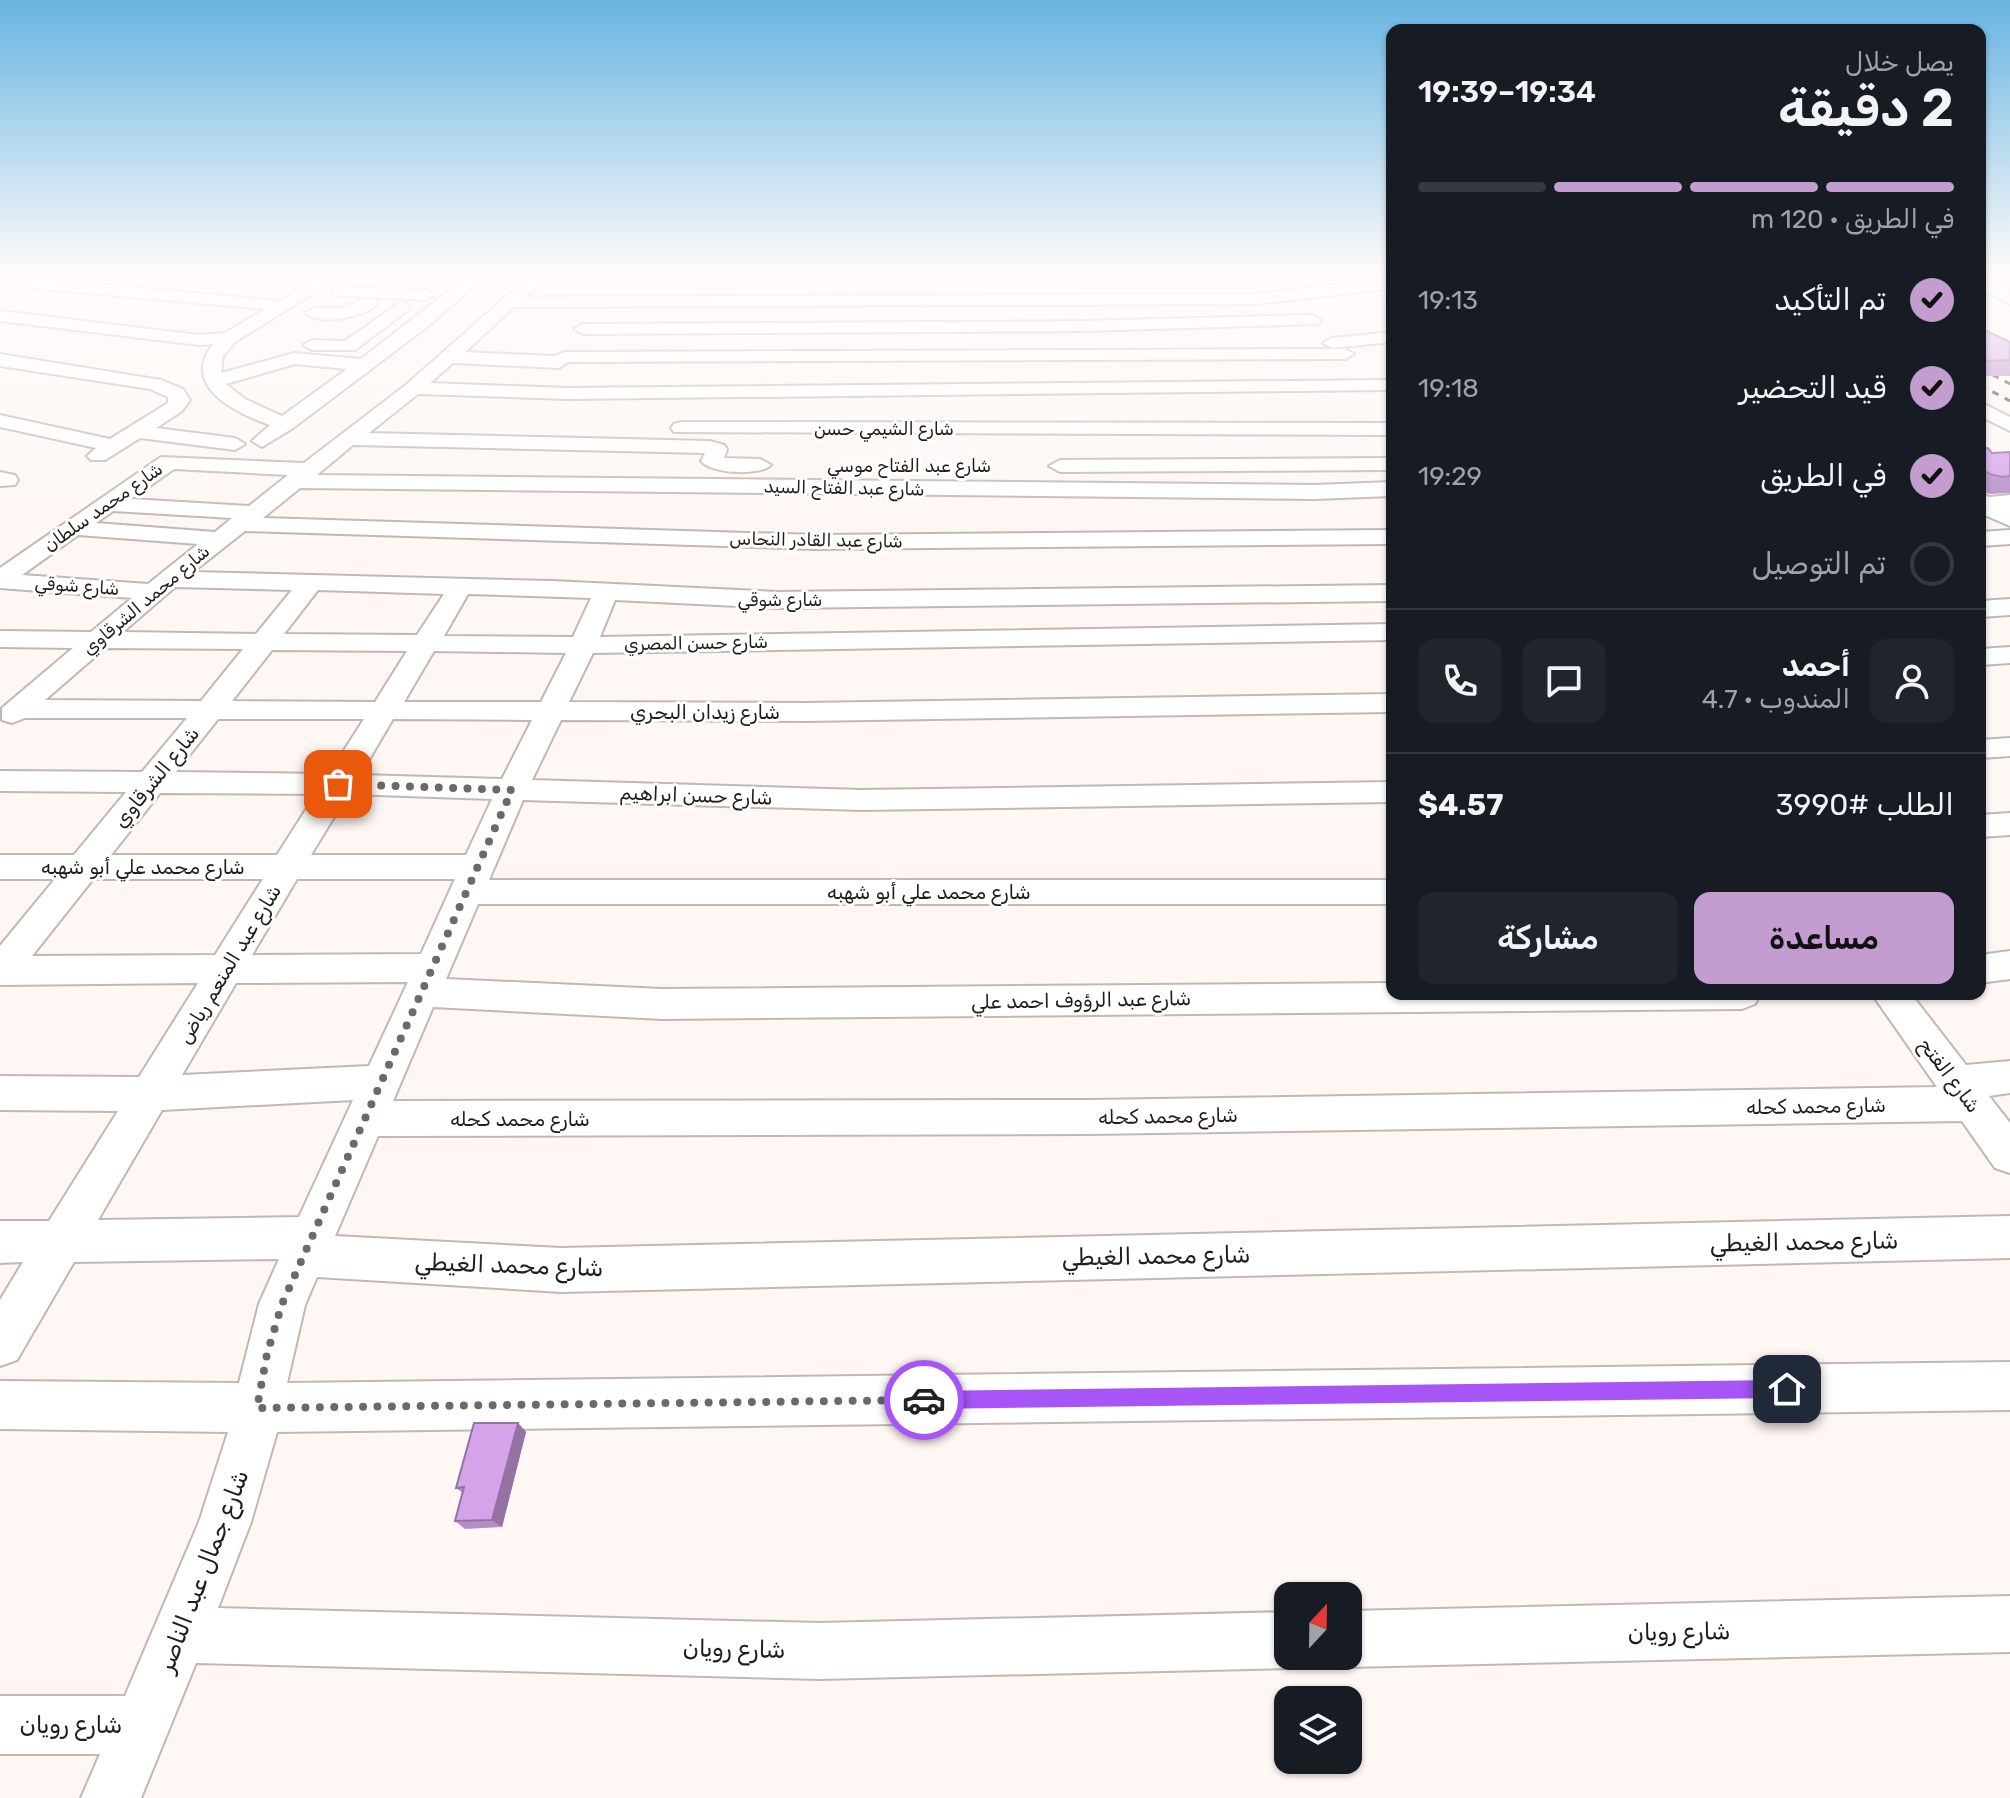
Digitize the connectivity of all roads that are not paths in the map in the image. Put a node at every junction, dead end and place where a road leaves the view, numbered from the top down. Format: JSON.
{"nodes":[{"id":1,"x":213,"y":359,"type":"edge"},
{"id":2,"x":288,"y":359,"type":"joint"},
{"id":3,"x":373,"y":359,"type":"edge"},
{"id":4,"x":446,"y":359,"type":"edge"},
{"id":5,"x":558,"y":359,"type":"edge"},
{"id":6,"x":1103,"y":359,"type":"edge"},
{"id":7,"x":1352,"y":359,"type":"edge"},
{"id":8,"x":0,"y":360,"type":"edge"},
{"id":9,"x":327,"y":361,"type":"junction"},
{"id":10,"x":365,"y":365,"type":"junction"},
{"id":11,"x":215,"y":380,"type":"junction"},
{"id":12,"x":294,"y":381,"type":"dead end"},
{"id":13,"x":1386,"y":386,"type":"edge"},
{"id":14,"x":414,"y":388,"type":"junction"},
{"id":15,"x":1123,"y":390,"type":"junction"},
{"id":16,"x":531,"y":392,"type":"junction"},
{"id":17,"x":176,"y":393,"type":"junction"},
{"id":18,"x":516,"y":412,"type":"dead end"},
{"id":19,"x":642,"y":417,"type":"dead end"},
{"id":20,"x":377,"y":418,"type":"junction"},
{"id":21,"x":406,"y":419,"type":"dead end"},
{"id":22,"x":0,"y":421,"type":"edge"},
{"id":23,"x":479,"y":421,"type":"dead end"},
{"id":24,"x":1386,"y":429,"type":"edge"},
{"id":25,"x":138,"y":432,"type":"junction"},
{"id":26,"x":295,"y":438,"type":"junction"},
{"id":27,"x":253,"y":443,"type":"junction"},
{"id":28,"x":343,"y":444,"type":"junction"},
{"id":29,"x":1386,"y":464,"type":"edge"},
{"id":30,"x":796,"y":465,"type":"dead end"},
{"id":31,"x":1045,"y":466,"type":"dead end"},
{"id":32,"x":213,"y":476,"type":"junction"},
{"id":33,"x":303,"y":476,"type":"junction"},
{"id":34,"x":699,"y":486,"type":"junction"},
{"id":35,"x":774,"y":487,"type":"junction"},
{"id":36,"x":1386,"y":489,"type":"edge"},
{"id":37,"x":107,"y":504,"type":"junction"},
{"id":38,"x":174,"y":508,"type":"junction"},
{"id":39,"x":687,"y":513,"type":"dead end"},
{"id":40,"x":764,"y":514,"type":"dead end"},
{"id":41,"x":239,"y":525,"type":"junction"},
{"id":42,"x":72,"y":528,"type":"junction"},
{"id":43,"x":1386,"y":537,"type":"edge"},
{"id":44,"x":2010,"y":537,"type":"edge"},
{"id":45,"x":1986,"y":539,"type":"edge"},
{"id":46,"x":0,"y":580,"type":"edge"},
{"id":47,"x":311,"y":583,"type":"junction"},
{"id":48,"x":161,"y":585,"type":"junction"},
{"id":49,"x":461,"y":586,"type":"junction"},
{"id":50,"x":606,"y":592,"type":"junction"},
{"id":51,"x":1386,"y":593,"type":"edge"},
{"id":52,"x":2010,"y":607,"type":"edge"},
{"id":53,"x":1986,"y":609,"type":"edge"},
{"id":54,"x":1386,"y":632,"type":"edge"},
{"id":55,"x":0,"y":639,"type":"edge"},
{"id":56,"x":97,"y":640,"type":"junction"},
{"id":57,"x":264,"y":642,"type":"junction"},
{"id":58,"x":426,"y":644,"type":"junction"},
{"id":59,"x":583,"y":645,"type":"junction"},
{"id":60,"x":2010,"y":655,"type":"edge"},
{"id":61,"x":1986,"y":657,"type":"edge"},
{"id":62,"x":1386,"y":703,"type":"edge"},
{"id":63,"x":11,"y":709,"type":"edge"},
{"id":64,"x":209,"y":709,"type":"junction"},
{"id":65,"x":383,"y":710,"type":"junction"},
{"id":66,"x":551,"y":711,"type":"junction"},
{"id":67,"x":2010,"y":747,"type":"edge"},
{"id":68,"x":1986,"y":749,"type":"edge"},
{"id":69,"x":0,"y":781,"type":"edge"},
{"id":70,"x":151,"y":782,"type":"junction"},
{"id":71,"x":338,"y":784,"type":"junction"},
{"id":72,"x":512,"y":790,"type":"junction"},
{"id":73,"x":1386,"y":792,"type":"edge"},
{"id":74,"x":2010,"y":824,"type":"edge"},
{"id":75,"x":1986,"y":826,"type":"edge"},
{"id":76,"x":0,"y":867,"type":"edge"},
{"id":77,"x":83,"y":867,"type":"junction"},
{"id":78,"x":287,"y":867,"type":"junction"},
{"id":79,"x":471,"y":880,"type":"junction"},
{"id":80,"x":1386,"y":892,"type":"edge"},
{"id":81,"x":2010,"y":965,"type":"edge"},
{"id":82,"x":1986,"y":968,"type":"edge"},
{"id":83,"x":225,"y":969,"type":"junction"},
{"id":84,"x":0,"y":970,"type":"edge"},
{"id":85,"x":426,"y":980,"type":"junction"},
{"id":86,"x":1386,"y":997,"type":"edge"},
{"id":87,"x":1894,"y":1000,"type":"edge"},
{"id":88,"x":2010,"y":1077,"type":"edge"},
{"id":89,"x":0,"y":1093,"type":"edge"},
{"id":90,"x":150,"y":1094,"type":"junction"},
{"id":91,"x":1964,"y":1094,"type":"junction"},
{"id":92,"x":372,"y":1101,"type":"junction"},
{"id":93,"x":2010,"y":1155,"type":"edge"},
{"id":94,"x":2010,"y":1237,"type":"edge"},
{"id":95,"x":61,"y":1241,"type":"junction"},
{"id":96,"x":0,"y":1242,"type":"edge"},
{"id":97,"x":307,"y":1246,"type":"junction"},
{"id":98,"x":0,"y":1343,"type":"edge"},
{"id":99,"x":2010,"y":1386,"type":"edge"},
{"id":100,"x":0,"y":1405,"type":"edge"},
{"id":101,"x":257,"y":1408,"type":"junction"},
{"id":102,"x":2010,"y":1624,"type":"edge"},
{"id":103,"x":180,"y":1635,"type":"junction"},
{"id":104,"x":1362,"y":1639,"type":"edge"},
{"id":105,"x":1274,"y":1640,"type":"edge"},
{"id":106,"x":0,"y":1725,"type":"edge"},
{"id":107,"x":142,"y":1725,"type":"junction"},
{"id":108,"x":111,"y":1798,"type":"edge"}],
"edges":[{"from":1,"to":11,"type":"street"},
{"from":2,"to":9,"type":"street"},
{"from":2,"to":11,"type":"street"},
{"from":3,"to":10,"type":"street"},
{"from":4,"to":14,"type":"street","name":"شارع محمد الشرقاوي"},
{"from":5,"to":16,"type":"street"},
{"from":6,"to":15,"type":"street"},
{"from":7,"to":13,"type":"street"},
{"from":8,"to":17,"type":"street"},
{"from":9,"to":10,"type":"street"},
{"from":9,"to":12,"type":"street"},
{"from":10,"to":26,"type":"street"},
{"from":11,"to":17,"type":"street"},
{"from":11,"to":26,"type":"street"},
{"from":13,"to":15,"type":"street"},
{"from":13,"to":19,"type":"street"},
{"from":14,"to":16,"type":"street"},
{"from":14,"to":20,"type":"street","name":"شارع محمد الشرقاوي"},
{"from":15,"to":16,"type":"street"},
{"from":16,"to":18,"type":"street"},
{"from":17,"to":25,"type":"street"},
{"from":20,"to":21,"type":"street"},
{"from":20,"to":28,"type":"street","name":"شارع محمد الشرقاوي"},
{"from":22,"to":25,"type":"street"},
{"from":23,"to":24,"type":"street","name":"شارع الشيمي حسن"},
{"from":25,"to":27,"type":"street"},
{"from":26,"to":27,"type":"street"},
{"from":26,"to":28,"type":"street"},
{"from":27,"to":32,"type":"street"},
{"from":28,"to":30,"type":"street"},
{"from":28,"to":33,"type":"street","name":"شارع محمد الشرقاوي"},
{"from":29,"to":31,"type":"street"},
{"from":32,"to":33,"type":"street","name":"شارع محمد سلطان"},
{"from":32,"to":37,"type":"street","name":"شارع محمد سلطان"},
{"from":32,"to":38,"type":"street"},
{"from":33,"to":34,"type":"street","name":"شارع عبد الفتاح السيد"},
{"from":33,"to":41,"type":"street","name":"شارع محمد الشرقاوي"},
{"from":34,"to":35,"type":"street","name":"شارع عبد الفتاح السيد"},
{"from":34,"to":39,"type":"street"},
{"from":35,"to":36,"type":"street","name":"شارع عبد الفتاح السيد"},
{"from":35,"to":40,"type":"street"},
{"from":37,"to":38,"type":"street"},
{"from":37,"to":42,"type":"street","name":"شارع محمد سلطان"},
{"from":38,"to":41,"type":"street"},
{"from":41,"to":42,"type":"street","name":"شارع عبد القادر النحاس"},
{"from":41,"to":43,"type":"street","name":"شارع عبد القادر النحاس"},
{"from":41,"to":48,"type":"street","name":"شارع محمد الشرقاوي"},
{"from":42,"to":46,"type":"street","name":"شارع محمد سلطان"},
{"from":44,"to":45,"type":"street"},
{"from":46,"to":48,"type":"street","name":"شارع شوقي"},
{"from":47,"to":48,"type":"street","name":"شارع شوقي"},
{"from":47,"to":49,"type":"street","name":"شارع شوقي"},
{"from":47,"to":57,"type":"street","name":"شارع الشرقاوي"},
{"from":48,"to":56,"type":"street","name":"شارع محمد الشرقاوي"},
{"from":49,"to":50,"type":"street","name":"شارع شوقي"},
{"from":49,"to":58,"type":"street","name":"شارع عبد المنعم رياض"},
{"from":50,"to":51,"type":"street","name":"شارع شوقي"},
{"from":50,"to":59,"type":"street","name":"شارع جمال عبد الناصر"},
{"from":52,"to":53,"type":"street"},
{"from":54,"to":59,"type":"street","name":"شارع حسن المصري"},
{"from":55,"to":56,"type":"street","name":"شارع حسن المصري"},
{"from":56,"to":57,"type":"street","name":"شارع حسن المصري"},
{"from":56,"to":63,"type":"street","name":"شارع محمد الشرقاوي"},
{"from":57,"to":58,"type":"street","name":"شارع حسن المصري"},
{"from":57,"to":64,"type":"street","name":"شارع الشرقاوي"},
{"from":58,"to":59,"type":"street","name":"شارع حسن المصري"},
{"from":58,"to":65,"type":"street","name":"شارع عبد المنعم رياض"},
{"from":59,"to":66,"type":"street","name":"شارع جمال عبد الناصر"},
{"from":60,"to":61,"type":"street"},
{"from":62,"to":66,"type":"street","name":"شارع زيدان البحري"},
{"from":63,"to":64,"type":"street","name":"شارع زيدان البحري"},
{"from":64,"to":65,"type":"street","name":"شارع زيدان البحري"},
{"from":64,"to":70,"type":"street","name":"شارع الشرقاوي"},
{"from":65,"to":66,"type":"street","name":"شارع زيدان البحري"},
{"from":65,"to":71,"type":"street","name":"شارع عبد المنعم رياض"},
{"from":66,"to":72,"type":"street","name":"شارع جمال عبد الناصر"},
{"from":67,"to":68,"type":"street"},
{"from":69,"to":70,"type":"street","name":"شارع حسن ابراهيم"},
{"from":70,"to":71,"type":"street","name":"شارع حسن ابراهيم"},
{"from":70,"to":77,"type":"street","name":"شارع الشرقاوي"},
{"from":71,"to":72,"type":"street","name":"شارع حسن ابراهيم"},
{"from":71,"to":78,"type":"street","name":"شارع عبد المنعم رياض"},
{"from":72,"to":73,"type":"street","name":"شارع حسن ابراهيم"},
{"from":72,"to":79,"type":"street","name":"شارع جمال عبد الناصر"},
{"from":74,"to":75,"type":"street"},
{"from":76,"to":77,"type":"street","name":"شارع محمد علي أبو شهبه"},
{"from":77,"to":78,"type":"street","name":"شارع محمد علي أبو شهبه"},
{"from":77,"to":84,"type":"street","name":"شارع الشرقاوي"},
{"from":78,"to":79,"type":"street","name":"شارع محمد علي أبو شهبه"},
{"from":78,"to":83,"type":"street","name":"شارع عبد المنعم رياض"},
{"from":79,"to":80,"type":"street","name":"شارع محمد علي أبو شهبه"},
{"from":79,"to":85,"type":"street","name":"شارع جمال عبد الناصر"},
{"from":81,"to":82,"type":"street"},
{"from":83,"to":84,"type":"street","name":"شارع عبد الرؤوف احمد علي"},
{"from":83,"to":85,"type":"street","name":"شارع عبد الرؤوف احمد علي"},
{"from":83,"to":90,"type":"street","name":"شارع عبد المنعم رياض"},
{"from":85,"to":86,"type":"street","name":"شارع عبد الرؤوف احمد علي"},
{"from":85,"to":92,"type":"street","name":"شارع جمال عبد الناصر"},
{"from":87,"to":91,"type":"street","name":"شارع الفتح"},
{"from":88,"to":91,"type":"street","name":"شارع محمد كحله"},
{"from":89,"to":90,"type":"street","name":"شارع محمد كحله"},
{"from":90,"to":92,"type":"street","name":"شارع محمد كحله"},
{"from":90,"to":95,"type":"street","name":"شارع عبد المنعم رياض"},
{"from":91,"to":92,"type":"street","name":"شارع محمد كحله"},
{"from":91,"to":93,"type":"street","name":"شارع الفتح"},
{"from":92,"to":97,"type":"street","name":"شارع جمال عبد الناصر"},
{"from":94,"to":97,"type":"street","name":"شارع محمد الغيطي"},
{"from":95,"to":96,"type":"street","name":"شارع محمد الغيطي"},
{"from":95,"to":97,"type":"street","name":"شارع محمد الغيطي"},
{"from":95,"to":98,"type":"street","name":"شارع عبد المنعم رياض"},
{"from":97,"to":101,"type":"street","name":"شارع جمال عبد الناصر"},
{"from":99,"to":101,"type":"street"},
{"from":100,"to":101,"type":"street"},
{"from":101,"to":103,"type":"street","name":"شارع جمال عبد الناصر"},
{"from":102,"to":104,"type":"street","name":"شارع رويان"},
{"from":103,"to":105,"type":"street","name":"شارع رويان"},
{"from":103,"to":107,"type":"street","name":"شارع جمال عبد الناصر"},
{"from":106,"to":107,"type":"street","name":"شارع رويان"},
{"from":107,"to":108,"type":"street","name":"شارع جمال عبد الناصر"}]}
